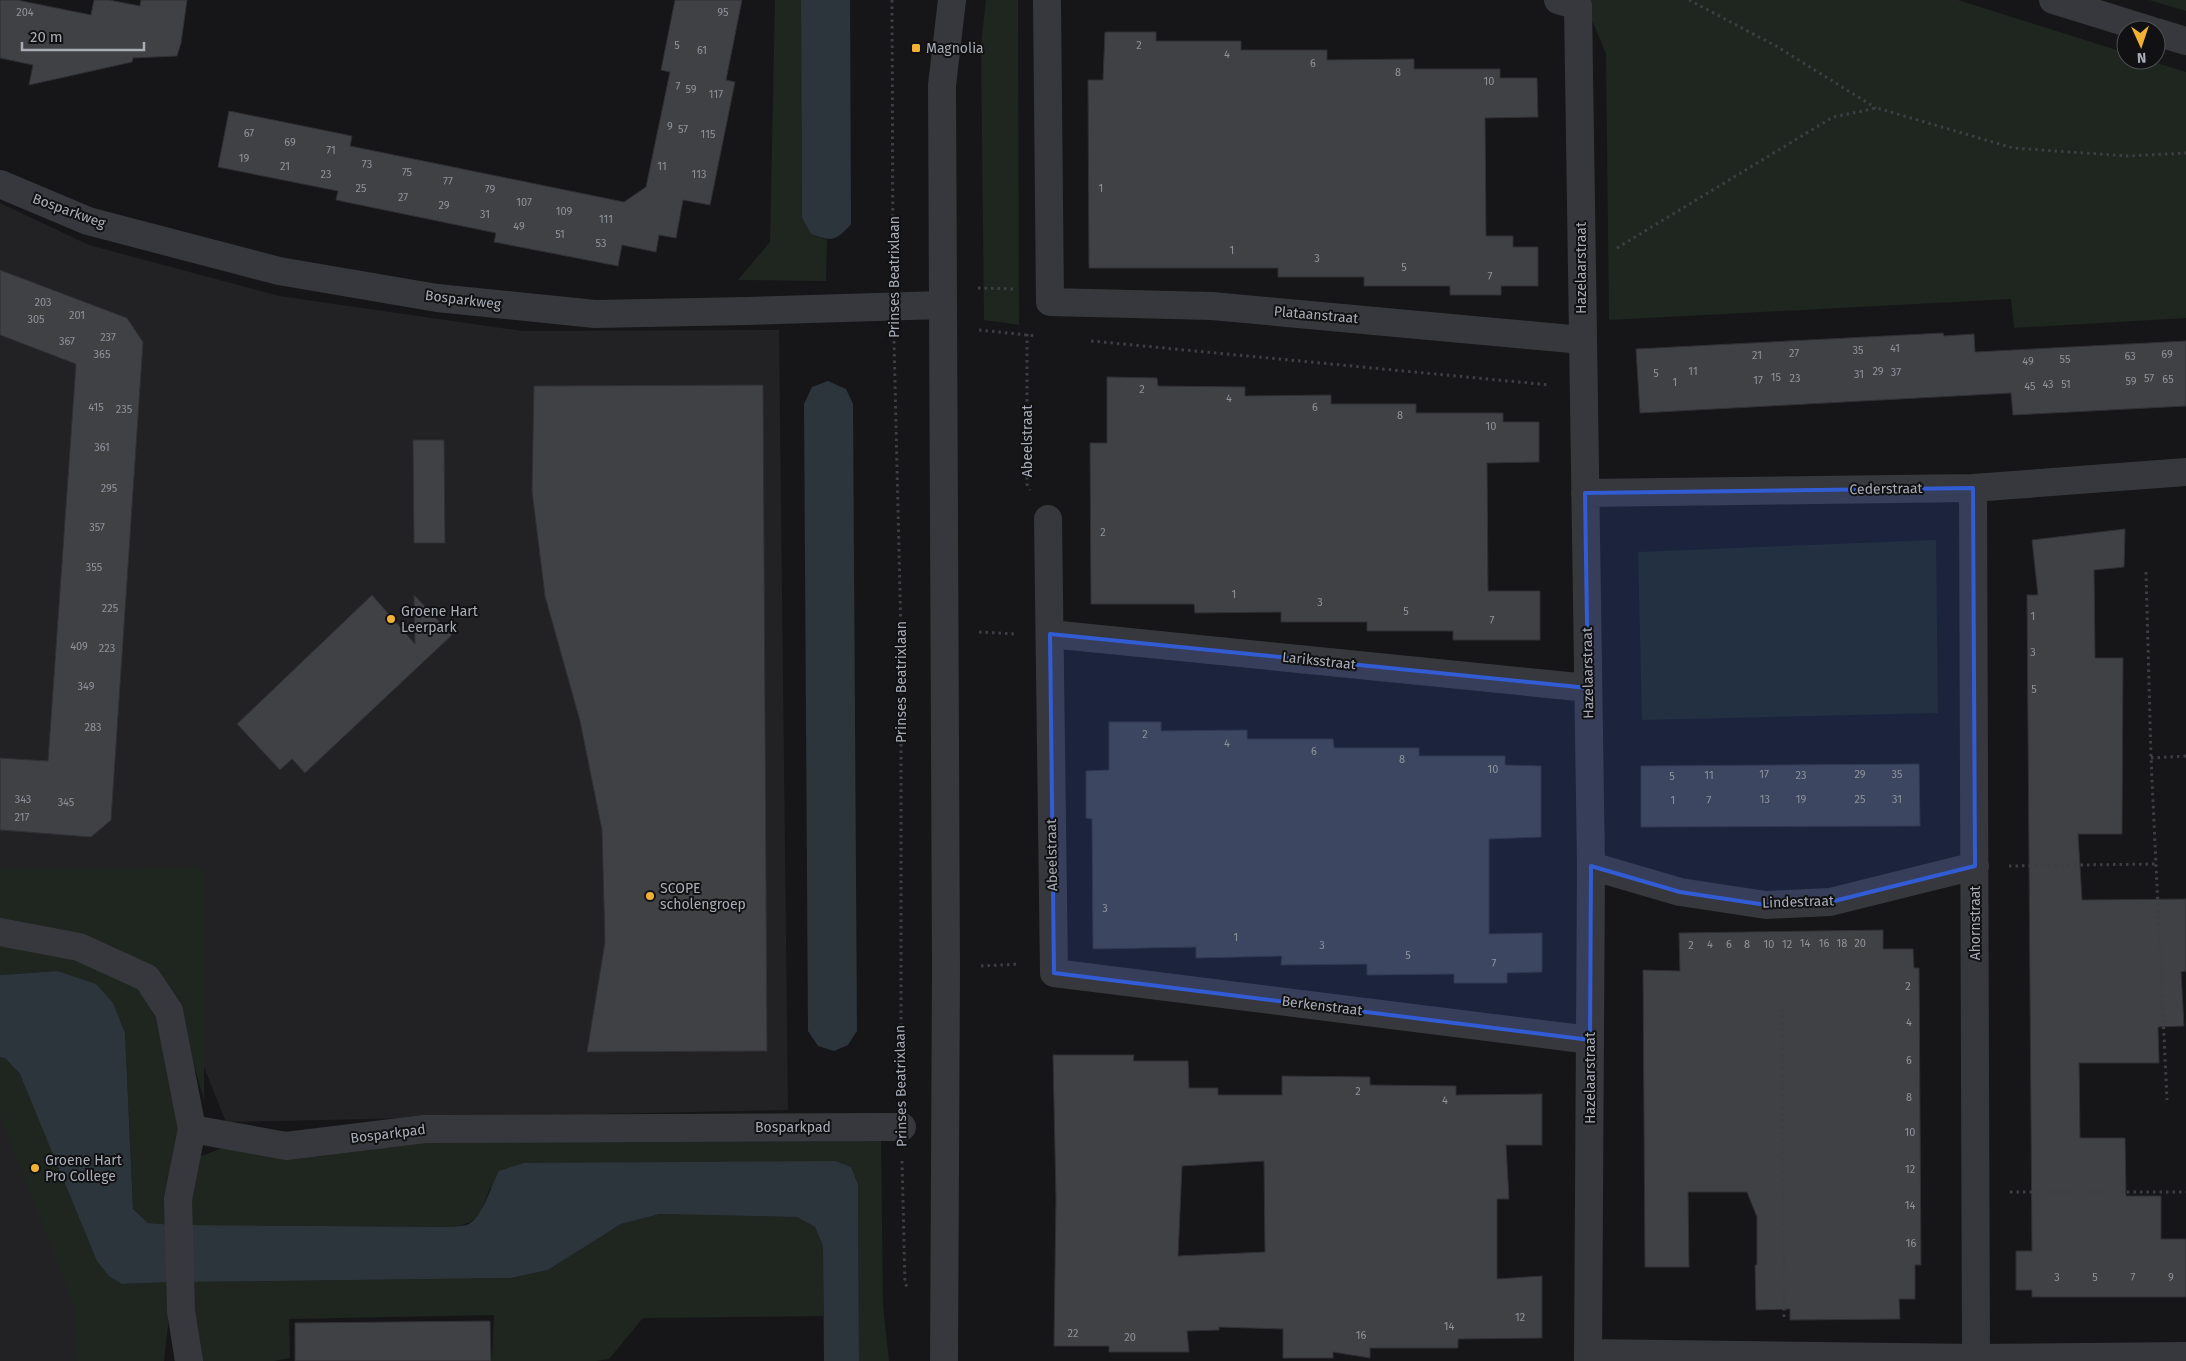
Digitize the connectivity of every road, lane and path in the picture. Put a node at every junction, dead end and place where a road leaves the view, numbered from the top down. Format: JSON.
{"nodes":[{"id":1,"x":892,"y":0,"type":"edge"},
{"id":2,"x":932,"y":0,"type":"edge"},
{"id":3,"x":952,"y":0,"type":"edge"},
{"id":4,"x":1047,"y":0,"type":"edge"},
{"id":5,"x":1558,"y":0,"type":"edge"},
{"id":6,"x":1689,"y":0,"type":"edge"},
{"id":7,"x":2054,"y":0,"type":"edge"},
{"id":8,"x":2118,"y":20,"type":"edge"},
{"id":9,"x":2166,"y":35,"type":"edge"},
{"id":10,"x":2186,"y":41,"type":"edge"},
{"id":11,"x":942,"y":85,"type":"junction"},
{"id":12,"x":1877,"y":108,"type":"junction"},
{"id":13,"x":2186,"y":153,"type":"edge"},
{"id":14,"x":0,"y":184,"type":"edge"},
{"id":15,"x":1582,"y":269,"type":"junction"},
{"id":16,"x":974,"y":288,"type":"dead end"},
{"id":17,"x":1039,"y":295,"type":"junction"},
{"id":18,"x":942,"y":305,"type":"junction"},
{"id":19,"x":893,"y":306,"type":"junction"},
{"id":20,"x":1027,"y":326,"type":"dead end"},
{"id":21,"x":973,"y":330,"type":"dead end"},
{"id":22,"x":1027,"y":335,"type":"junction"},
{"id":23,"x":1047,"y":337,"type":"dead end"},
{"id":24,"x":1582,"y":340,"type":"junction"},
{"id":25,"x":1087,"y":341,"type":"dead end"},
{"id":26,"x":1583,"y":388,"type":"junction"},
{"id":27,"x":2186,"y":472,"type":"edge"},
{"id":28,"x":1973,"y":488,"type":"junction"},
{"id":29,"x":1585,"y":493,"type":"junction"},
{"id":30,"x":1048,"y":519,"type":"joint"},
{"id":31,"x":2146,"y":572,"type":"dead end"},
{"id":32,"x":1050,"y":634,"type":"junction"},
{"id":33,"x":1588,"y":688,"type":"junction"},
{"id":34,"x":2186,"y":756,"type":"edge"},
{"id":35,"x":2151,"y":758,"type":"junction"},
{"id":36,"x":2156,"y":864,"type":"junction"},
{"id":37,"x":1591,"y":866,"type":"junction"},
{"id":38,"x":1975,"y":866,"type":"junction"},
{"id":39,"x":0,"y":932,"type":"edge"},
{"id":40,"x":1054,"y":973,"type":"joint"},
{"id":41,"x":1782,"y":1009,"type":"dead end"},
{"id":42,"x":1590,"y":1040,"type":"junction"},
{"id":43,"x":2167,"y":1100,"type":"dead end"},
{"id":44,"x":902,"y":1127,"type":"junction"},
{"id":45,"x":192,"y":1129,"type":"junction"},
{"id":46,"x":1974,"y":1192,"type":"junction"},
{"id":47,"x":2186,"y":1192,"type":"edge"},
{"id":48,"x":909,"y":1291,"type":"dead end"},
{"id":49,"x":1784,"y":1356,"type":"junction"},
{"id":50,"x":2186,"y":1356,"type":"edge"},
{"id":51,"x":1588,"y":1357,"type":"edge"},
{"id":52,"x":1976,"y":1358,"type":"junction"},
{"id":53,"x":189,"y":1361,"type":"edge"},
{"id":54,"x":944,"y":1361,"type":"edge"}],
"edges":[{"from":1,"to":19,"type":"path","name":"Prinses Beatrixlaan"},
{"from":2,"to":11,"type":"street"},
{"from":3,"to":11,"type":"street"},
{"from":4,"to":17,"type":"street"},
{"from":5,"to":15,"type":"street","name":"Hazelaarstraat"},
{"from":6,"to":12,"type":"path"},
{"from":7,"to":8,"type":"street"},
{"from":9,"to":10,"type":"street"},
{"from":11,"to":18,"type":"street"},
{"from":12,"to":13,"type":"path"},
{"from":12,"to":15,"type":"path"},
{"from":14,"to":19,"type":"street","name":"Bosparkweg"},
{"from":15,"to":24,"type":"street","name":"Hazelaarstraat"},
{"from":16,"to":17,"type":"path"},
{"from":17,"to":24,"type":"street","name":"Plataanstraat"},
{"from":18,"to":19,"type":"street","name":"Bosparkweg"},
{"from":18,"to":54,"type":"street"},
{"from":19,"to":44,"type":"path","name":"Prinses Beatrixlaan"},
{"from":20,"to":22,"type":"path","name":"Abeelstraat"},
{"from":21,"to":22,"type":"path"},
{"from":22,"to":23,"type":"path"},
{"from":22,"to":30,"type":"path","name":"Abeelstraat"},
{"from":24,"to":26,"type":"street","name":"Hazelaarstraat"},
{"from":25,"to":26,"type":"path"},
{"from":26,"to":29,"type":"street","name":"Hazelaarstraat"},
{"from":27,"to":28,"type":"street","name":"Cederstraat"},
{"from":28,"to":29,"type":"street","name":"Cederstraat"},
{"from":28,"to":38,"type":"street","name":"Ahornstraat"},
{"from":29,"to":33,"type":"street","name":"Hazelaarstraat"},
{"from":30,"to":32,"type":"street","name":"Abeelstraat"},
{"from":31,"to":35,"type":"path"},
{"from":32,"to":33,"type":"street","name":"Lariksstraat"},
{"from":32,"to":40,"type":"street","name":"Abeelstraat"},
{"from":33,"to":37,"type":"street","name":"Hazelaarstraat"},
{"from":34,"to":35,"type":"path"},
{"from":35,"to":36,"type":"path"},
{"from":36,"to":38,"type":"path"},
{"from":36,"to":43,"type":"path"},
{"from":37,"to":38,"type":"street","name":"Lindestraat"},
{"from":37,"to":42,"type":"street","name":"Hazelaarstraat"},
{"from":38,"to":46,"type":"street","name":"Ahornstraat"},
{"from":39,"to":45,"type":"street"},
{"from":40,"to":42,"type":"street","name":"Berkenstraat"},
{"from":41,"to":49,"type":"path"},
{"from":42,"to":51,"type":"street","name":"Hazelaarstraat"},
{"from":44,"to":45,"type":"street","name":"Bosparkpad"},
{"from":44,"to":48,"type":"path","name":"Prinses Beatrixlaan"},
{"from":45,"to":53,"type":"street"},
{"from":46,"to":47,"type":"path"},
{"from":46,"to":52,"type":"street","name":"Ahornstraat"},
{"from":49,"to":51,"type":"street"},
{"from":49,"to":52,"type":"street"},
{"from":50,"to":52,"type":"street"}]}
